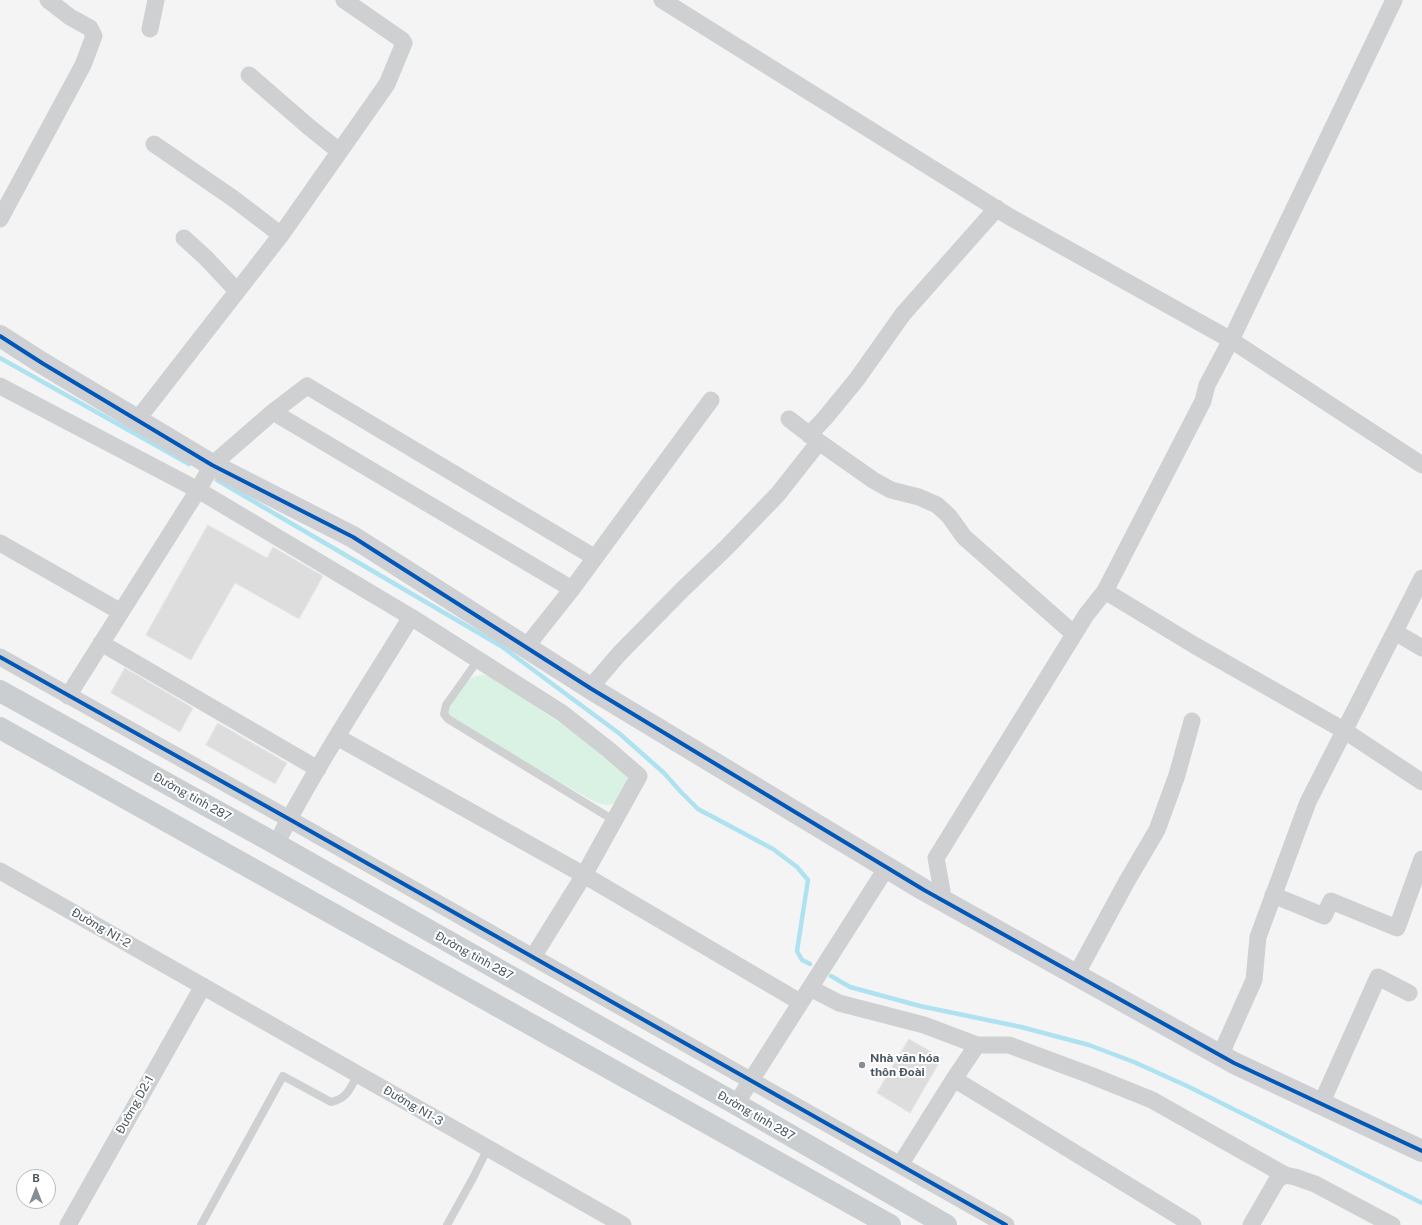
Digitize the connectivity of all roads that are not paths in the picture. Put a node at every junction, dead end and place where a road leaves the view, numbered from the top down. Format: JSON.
{"nodes":[{"id":1,"x":48,"y":0,"type":"edge"},
{"id":2,"x":156,"y":0,"type":"edge"},
{"id":3,"x":344,"y":0,"type":"edge"},
{"id":4,"x":662,"y":0,"type":"edge"},
{"id":5,"x":1394,"y":0,"type":"edge"},
{"id":6,"x":150,"y":29,"type":"dead end"},
{"id":7,"x":249,"y":75,"type":"dead end"},
{"id":8,"x":154,"y":144,"type":"dead end"},
{"id":9,"x":340,"y":151,"type":"junction"},
{"id":10,"x":997,"y":208,"type":"junction"},
{"id":11,"x":1,"y":216,"type":"edge"},
{"id":12,"x":281,"y":235,"type":"junction"},
{"id":13,"x":184,"y":238,"type":"dead end"},
{"id":14,"x":237,"y":291,"type":"junction"},
{"id":15,"x":0,"y":336,"type":"edge"},
{"id":16,"x":1231,"y":340,"type":"junction"},
{"id":17,"x":0,"y":386,"type":"edge"},
{"id":18,"x":711,"y":400,"type":"dead end"},
{"id":19,"x":273,"y":412,"type":"junction"},
{"id":20,"x":789,"y":419,"type":"dead end"},
{"id":21,"x":137,"y":420,"type":"junction"},
{"id":22,"x":814,"y":439,"type":"junction"},
{"id":23,"x":212,"y":465,"type":"junction"},
{"id":24,"x":1422,"y":465,"type":"edge"},
{"id":25,"x":198,"y":490,"type":"junction"},
{"id":26,"x":0,"y":543,"type":"edge"},
{"id":27,"x":594,"y":558,"type":"junction"},
{"id":28,"x":1422,"y":578,"type":"edge"},
{"id":29,"x":572,"y":588,"type":"junction"},
{"id":30,"x":1105,"y":591,"type":"junction"},
{"id":31,"x":120,"y":612,"type":"junction"},
{"id":32,"x":411,"y":617,"type":"junction"},
{"id":33,"x":1395,"y":632,"type":"junction"},
{"id":34,"x":1074,"y":634,"type":"junction"},
{"id":35,"x":101,"y":643,"type":"junction"},
{"id":36,"x":526,"y":648,"type":"junction"},
{"id":37,"x":1422,"y":648,"type":"edge"},
{"id":38,"x":0,"y":657,"type":"edge"},
{"id":39,"x":478,"y":660,"type":"junction"},
{"id":40,"x":590,"y":688,"type":"junction"},
{"id":41,"x":0,"y":691,"type":"edge"},
{"id":42,"x":68,"y":696,"type":"junction"},
{"id":43,"x":49,"y":719,"type":"junction"},
{"id":44,"x":1192,"y":721,"type":"dead end"},
{"id":45,"x":0,"y":728,"type":"edge"},
{"id":46,"x":1345,"y":731,"type":"junction"},
{"id":47,"x":337,"y":737,"type":"junction"},
{"id":48,"x":34,"y":746,"type":"junction"},
{"id":49,"x":318,"y":769,"type":"junction"},
{"id":50,"x":1422,"y":782,"type":"edge"},
{"id":51,"x":289,"y":819,"type":"junction"},
{"id":52,"x":615,"y":821,"type":"junction"},
{"id":53,"x":276,"y":844,"type":"junction"},
{"id":54,"x":1422,"y":859,"type":"edge"},
{"id":55,"x":887,"y":867,"type":"junction"},
{"id":56,"x":0,"y":871,"type":"edge"},
{"id":57,"x":584,"y":875,"type":"junction"},
{"id":58,"x":1273,"y":895,"type":"junction"},
{"id":59,"x":939,"y":898,"type":"junction"},
{"id":60,"x":533,"y":957,"type":"junction"},
{"id":61,"x":1076,"y":975,"type":"junction"},
{"id":62,"x":203,"y":986,"type":"junction"},
{"id":63,"x":810,"y":988,"type":"junction"},
{"id":64,"x":1409,"y":993,"type":"dead end"},
{"id":65,"x":800,"y":1002,"type":"junction"},
{"id":66,"x":977,"y":1045,"type":"junction"},
{"id":67,"x":1220,"y":1056,"type":"junction"},
{"id":68,"x":358,"y":1074,"type":"junction"},
{"id":69,"x":954,"y":1079,"type":"junction"},
{"id":70,"x":750,"y":1080,"type":"junction"},
{"id":71,"x":736,"y":1104,"type":"junction"},
{"id":72,"x":1321,"y":1104,"type":"junction"},
{"id":73,"x":488,"y":1148,"type":"junction"},
{"id":74,"x":1422,"y":1151,"type":"edge"},
{"id":75,"x":900,"y":1165,"type":"junction"},
{"id":76,"x":1285,"y":1175,"type":"junction"},
{"id":77,"x":886,"y":1224,"type":"edge"},
{"id":78,"x":68,"y":1225,"type":"edge"},
{"id":79,"x":201,"y":1225,"type":"edge"},
{"id":80,"x":447,"y":1225,"type":"edge"},
{"id":81,"x":623,"y":1225,"type":"edge"},
{"id":82,"x":946,"y":1225,"type":"edge"},
{"id":83,"x":1006,"y":1225,"type":"edge"},
{"id":84,"x":1193,"y":1225,"type":"edge"},
{"id":85,"x":1251,"y":1225,"type":"edge"},
{"id":86,"x":1392,"y":1225,"type":"edge"}],
"edges":[{"from":1,"to":11,"type":"street"},
{"from":2,"to":6,"type":"street"},
{"from":3,"to":9,"type":"street"},
{"from":4,"to":10,"type":"street"},
{"from":5,"to":16,"type":"street"},
{"from":7,"to":9,"type":"street"},
{"from":8,"to":12,"type":"street"},
{"from":9,"to":12,"type":"street"},
{"from":10,"to":16,"type":"street"},
{"from":10,"to":22,"type":"street"},
{"from":12,"to":14,"type":"street"},
{"from":13,"to":14,"type":"street"},
{"from":14,"to":21,"type":"street"},
{"from":15,"to":21,"type":"street"},
{"from":16,"to":24,"type":"street"},
{"from":16,"to":30,"type":"street"},
{"from":17,"to":25,"type":"street"},
{"from":18,"to":27,"type":"street"},
{"from":19,"to":23,"type":"street"},
{"from":19,"to":27,"type":"street"},
{"from":19,"to":29,"type":"street"},
{"from":20,"to":22,"type":"street"},
{"from":21,"to":23,"type":"street"},
{"from":22,"to":34,"type":"street"},
{"from":22,"to":40,"type":"street"},
{"from":23,"to":25,"type":"street"},
{"from":23,"to":36,"type":"street"},
{"from":25,"to":31,"type":"street"},
{"from":25,"to":32,"type":"street"},
{"from":26,"to":31,"type":"street"},
{"from":27,"to":29,"type":"street"},
{"from":28,"to":33,"type":"street"},
{"from":29,"to":36,"type":"street"},
{"from":30,"to":34,"type":"street"},
{"from":30,"to":46,"type":"street"},
{"from":31,"to":35,"type":"street"},
{"from":32,"to":39,"type":"street"},
{"from":32,"to":47,"type":"street"},
{"from":33,"to":37,"type":"street"},
{"from":33,"to":46,"type":"street"},
{"from":34,"to":59,"type":"street"},
{"from":35,"to":42,"type":"street"},
{"from":35,"to":49,"type":"street"},
{"from":36,"to":40,"type":"street"},
{"from":38,"to":42,"type":"street"},
{"from":39,"to":52,"type":"street"},
{"from":39,"to":52,"type":"lane"},
{"from":40,"to":55,"type":"street"},
{"from":41,"to":43,"type":"main road","name":"Đường tỉnh 287"},
{"from":42,"to":51,"type":"street"},
{"from":43,"to":48,"type":"main road"},
{"from":43,"to":53,"type":"main road","name":"Đường tỉnh 287"},
{"from":44,"to":61,"type":"street"},
{"from":45,"to":48,"type":"main road"},
{"from":46,"to":50,"type":"street"},
{"from":46,"to":58,"type":"street"},
{"from":47,"to":49,"type":"street"},
{"from":47,"to":57,"type":"street"},
{"from":48,"to":77,"type":"main road"},
{"from":49,"to":51,"type":"street"},
{"from":51,"to":53,"type":"street"},
{"from":51,"to":60,"type":"street"},
{"from":52,"to":57,"type":"street"},
{"from":53,"to":71,"type":"main road","name":"Đường tỉnh 287"},
{"from":54,"to":58,"type":"street"},
{"from":55,"to":59,"type":"street"},
{"from":55,"to":63,"type":"street"},
{"from":56,"to":62,"type":"street","name":"Đường N1-2"},
{"from":57,"to":60,"type":"street"},
{"from":57,"to":65,"type":"street"},
{"from":58,"to":67,"type":"street"},
{"from":59,"to":61,"type":"street"},
{"from":60,"to":70,"type":"street"},
{"from":61,"to":67,"type":"street"},
{"from":62,"to":68,"type":"street","name":"Đường N1-3"},
{"from":62,"to":78,"type":"street","name":"Đường D2-1"},
{"from":63,"to":65,"type":"street"},
{"from":63,"to":66,"type":"street"},
{"from":64,"to":72,"type":"street"},
{"from":65,"to":70,"type":"street"},
{"from":66,"to":69,"type":"street"},
{"from":66,"to":76,"type":"street"},
{"from":67,"to":72,"type":"street"},
{"from":68,"to":73,"type":"street","name":"Đường N1-3"},
{"from":68,"to":79,"type":"lane"},
{"from":69,"to":75,"type":"street"},
{"from":69,"to":84,"type":"street"},
{"from":70,"to":71,"type":"street"},
{"from":70,"to":75,"type":"street"},
{"from":71,"to":82,"type":"main road","name":"Đường tỉnh 287"},
{"from":72,"to":74,"type":"street"},
{"from":73,"to":80,"type":"lane"},
{"from":73,"to":81,"type":"street","name":"Đường N1-3"},
{"from":75,"to":83,"type":"street"},
{"from":76,"to":85,"type":"street"},
{"from":76,"to":86,"type":"street"}]}
